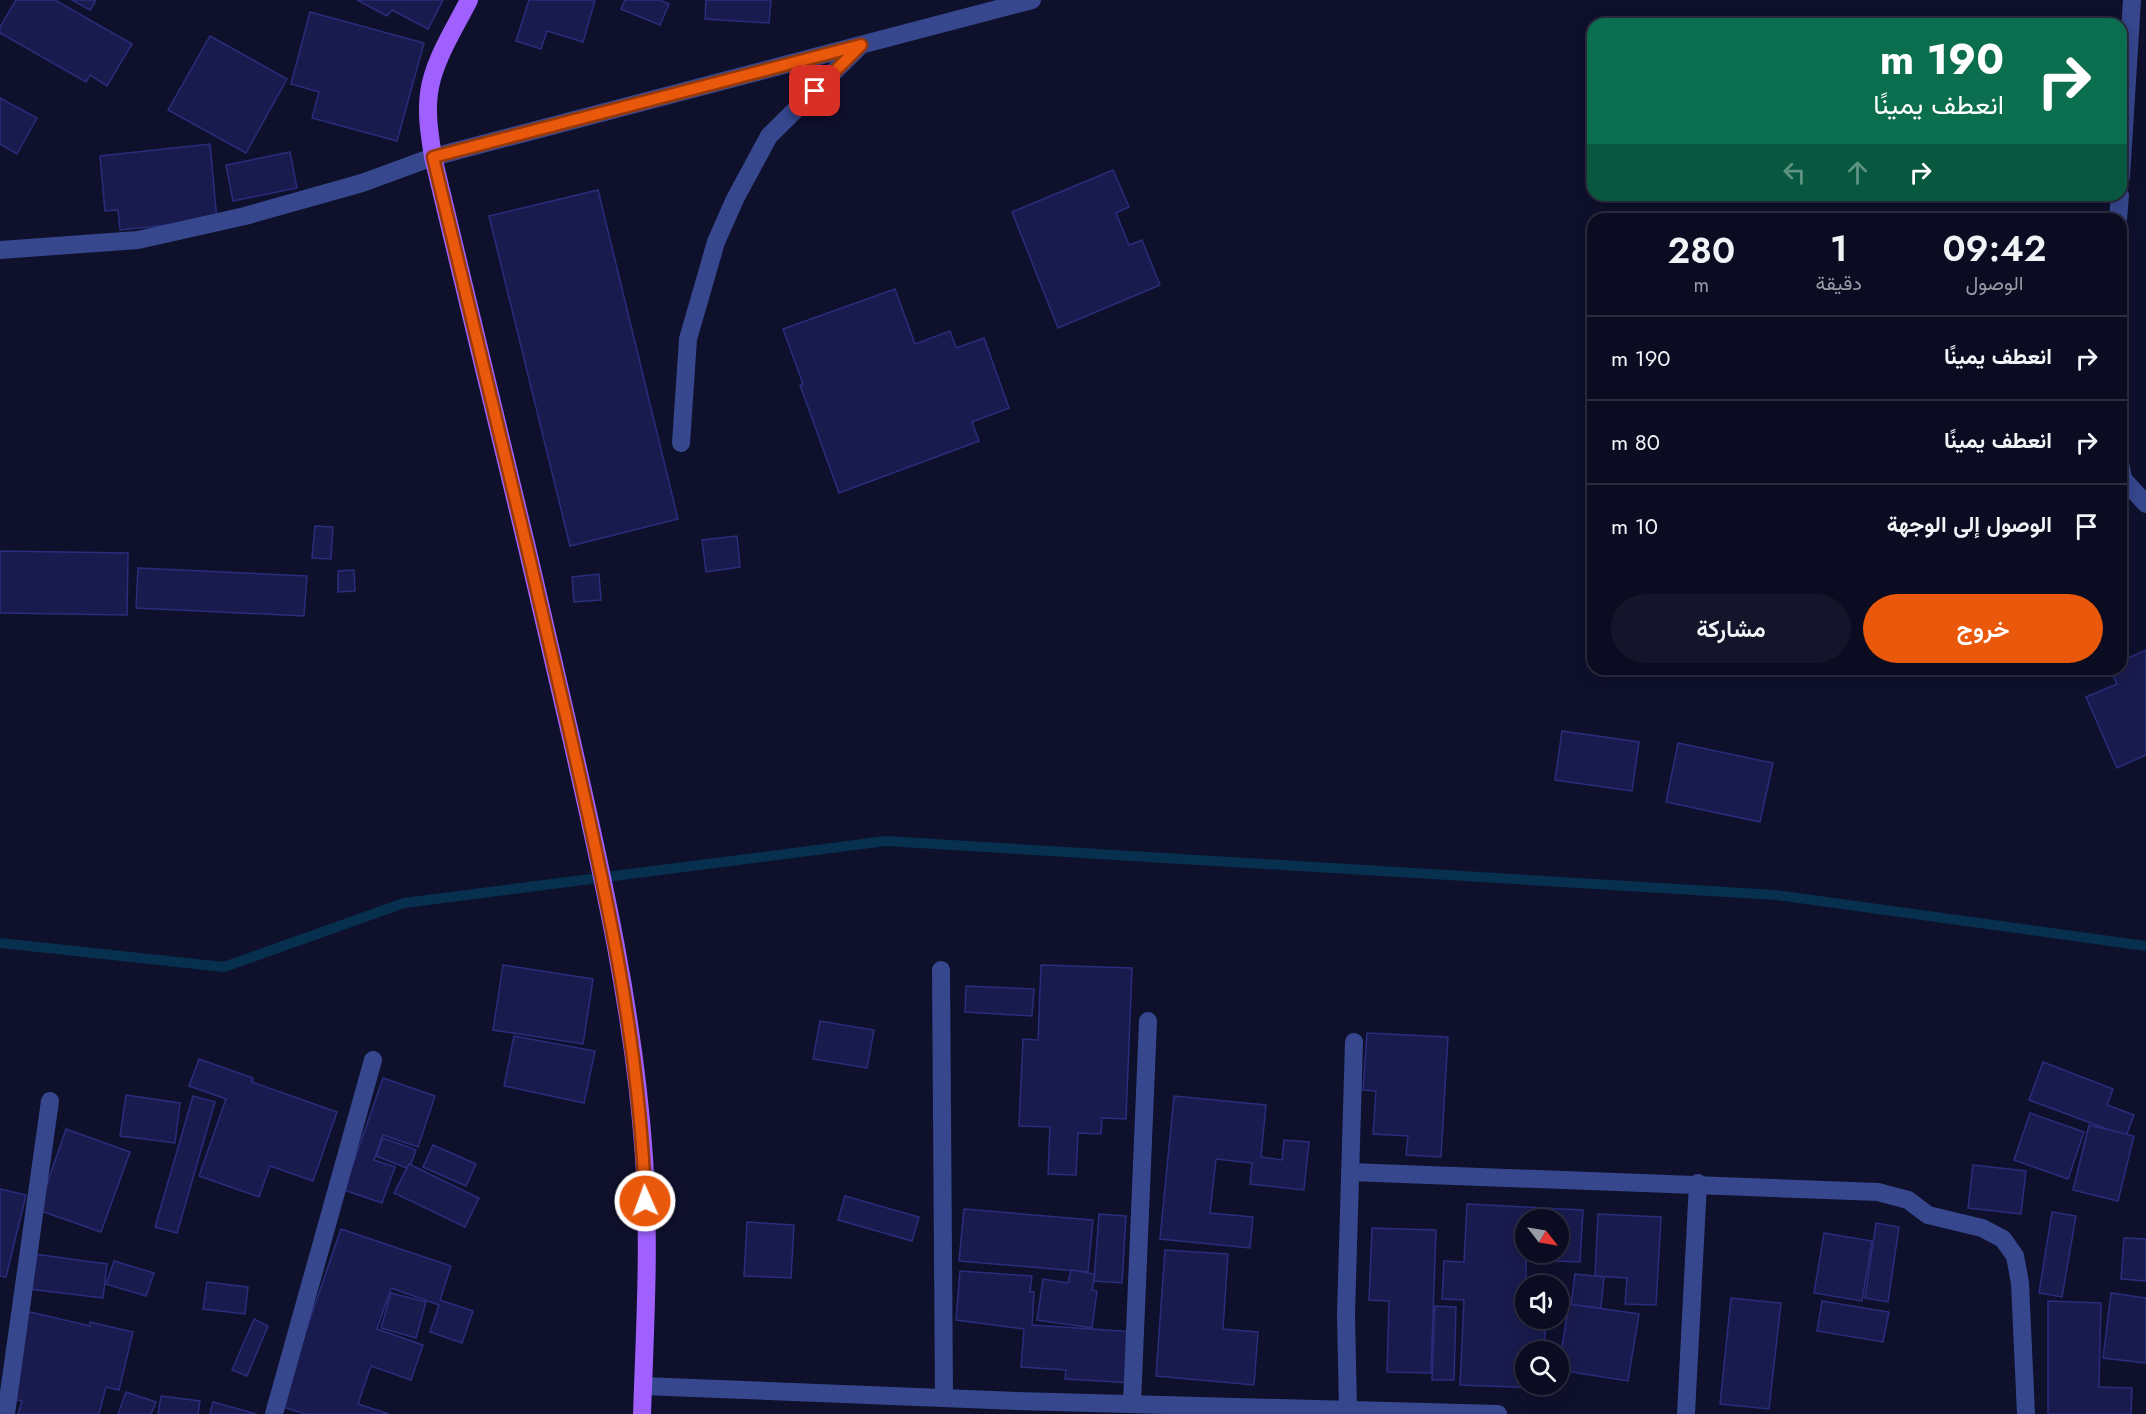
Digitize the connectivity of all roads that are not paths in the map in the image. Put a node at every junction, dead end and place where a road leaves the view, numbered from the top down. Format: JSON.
{"nodes":[{"id":1,"x":469,"y":0,"type":"edge"},
{"id":2,"x":1032,"y":0,"type":"edge"},
{"id":3,"x":2132,"y":0,"type":"edge"},
{"id":4,"x":861,"y":45,"type":"junction"},
{"id":5,"x":2127,"y":80,"type":"edge"},
{"id":6,"x":433,"y":157,"type":"junction"},
{"id":7,"x":0,"y":250,"type":"edge"},
{"id":8,"x":681,"y":443,"type":"dead end"},
{"id":9,"x":2127,"y":483,"type":"edge"},
{"id":10,"x":2146,"y":504,"type":"edge"},
{"id":11,"x":941,"y":970,"type":"dead end"},
{"id":12,"x":1148,"y":1021,"type":"dead end"},
{"id":13,"x":1354,"y":1042,"type":"dead end"},
{"id":14,"x":373,"y":1060,"type":"dead end"},
{"id":15,"x":50,"y":1101,"type":"dead end"},
{"id":16,"x":1350,"y":1172,"type":"junction"},
{"id":17,"x":1698,"y":1183,"type":"junction"},
{"id":18,"x":643,"y":1386,"type":"junction"},
{"id":19,"x":5,"y":1394,"type":"edge"},
{"id":20,"x":944,"y":1398,"type":"junction"},
{"id":21,"x":1132,"y":1403,"type":"junction"},
{"id":22,"x":1017,"y":1407,"type":"edge"},
{"id":23,"x":1348,"y":1410,"type":"junction"},
{"id":24,"x":6,"y":1414,"type":"edge"},
{"id":25,"x":274,"y":1414,"type":"edge"},
{"id":26,"x":642,"y":1414,"type":"edge"},
{"id":27,"x":1498,"y":1414,"type":"edge"},
{"id":28,"x":1686,"y":1414,"type":"edge"},
{"id":29,"x":2026,"y":1414,"type":"edge"}],
"edges":[{"from":1,"to":6,"type":"main road"},
{"from":2,"to":4,"type":"street"},
{"from":3,"to":5,"type":"street"},
{"from":4,"to":6,"type":"street"},
{"from":4,"to":8,"type":"street"},
{"from":6,"to":7,"type":"street"},
{"from":6,"to":18,"type":"main road"},
{"from":9,"to":10,"type":"street"},
{"from":11,"to":20,"type":"street"},
{"from":12,"to":21,"type":"street"},
{"from":13,"to":16,"type":"street"},
{"from":14,"to":25,"type":"street"},
{"from":15,"to":19,"type":"street"},
{"from":16,"to":17,"type":"street"},
{"from":16,"to":23,"type":"street"},
{"from":17,"to":28,"type":"street"},
{"from":17,"to":29,"type":"street"},
{"from":18,"to":20,"type":"street"},
{"from":18,"to":26,"type":"main road"},
{"from":19,"to":24,"type":"street"},
{"from":20,"to":22,"type":"street"},
{"from":21,"to":22,"type":"street"},
{"from":21,"to":23,"type":"street"},
{"from":23,"to":27,"type":"street"}]}
